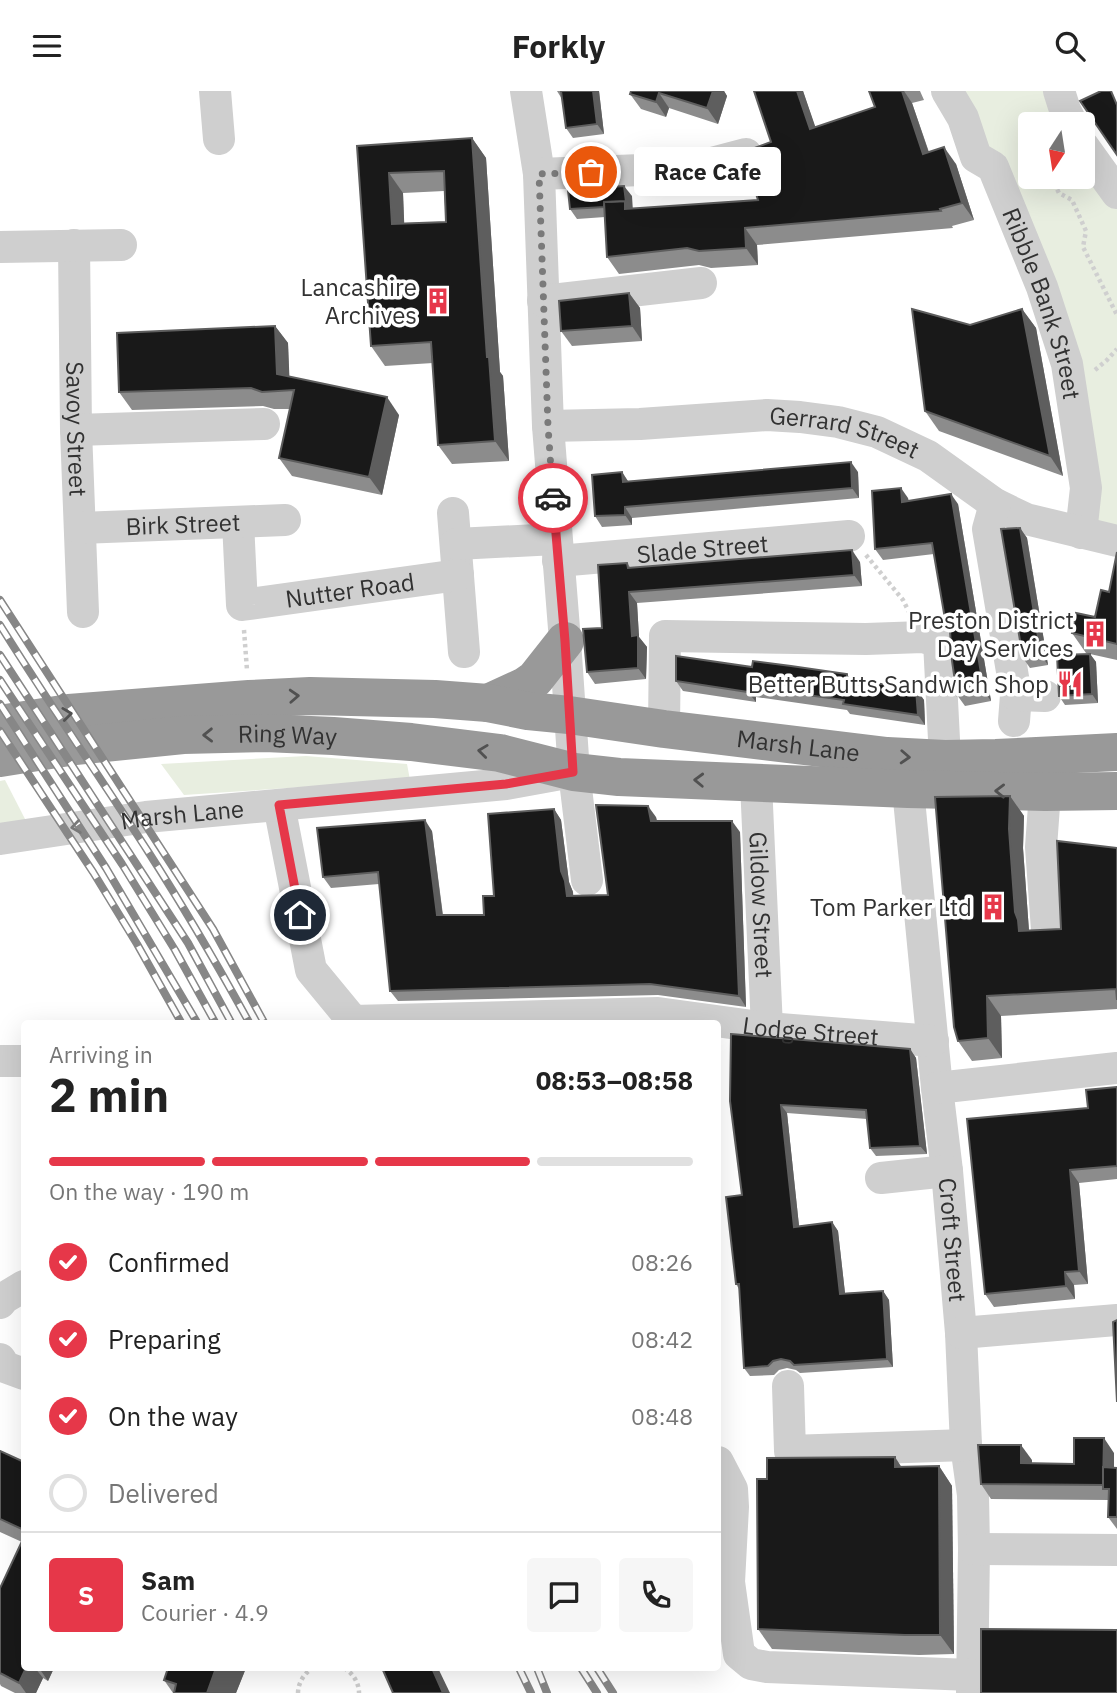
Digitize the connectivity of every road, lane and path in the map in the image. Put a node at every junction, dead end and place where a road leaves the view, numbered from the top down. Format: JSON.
{"nodes":[{"id":1,"x":215,"y":91,"type":"edge"},
{"id":2,"x":526,"y":91,"type":"edge"},
{"id":3,"x":947,"y":91,"type":"edge"},
{"id":4,"x":1059,"y":91,"type":"edge"},
{"id":5,"x":1066,"y":112,"type":"edge"},
{"id":6,"x":219,"y":139,"type":"dead end"},
{"id":7,"x":746,"y":154,"type":"edge"},
{"id":8,"x":1096,"y":164,"type":"edge"},
{"id":9,"x":539,"y":174,"type":"junction"},
{"id":10,"x":1057,"y":189,"type":"edge"},
{"id":11,"x":1117,"y":193,"type":"edge"},
{"id":12,"x":74,"y":245,"type":"junction"},
{"id":13,"x":121,"y":245,"type":"dead end"},
{"id":14,"x":0,"y":247,"type":"edge"},
{"id":15,"x":701,"y":283,"type":"dead end"},
{"id":16,"x":543,"y":301,"type":"junction"},
{"id":17,"x":1117,"y":315,"type":"edge"},
{"id":18,"x":264,"y":424,"type":"dead end"},
{"id":19,"x":548,"y":426,"type":"junction"},
{"id":20,"x":76,"y":430,"type":"junction"},
{"id":21,"x":995,"y":504,"type":"junction"},
{"id":22,"x":453,"y":513,"type":"dead end"},
{"id":23,"x":285,"y":520,"type":"dead end"},
{"id":24,"x":238,"y":522,"type":"junction"},
{"id":25,"x":80,"y":528,"type":"junction"},
{"id":26,"x":1081,"y":533,"type":"junction"},
{"id":27,"x":849,"y":536,"type":"joint"},
{"id":28,"x":1117,"y":541,"type":"edge"},
{"id":29,"x":456,"y":544,"type":"junction"},
{"id":30,"x":557,"y":550,"type":"junction"},
{"id":31,"x":458,"y":575,"type":"junction"},
{"id":32,"x":242,"y":605,"type":"junction"},
{"id":33,"x":83,"y":612,"type":"dead end"},
{"id":34,"x":923,"y":637,"type":"junction"},
{"id":35,"x":565,"y":641,"type":"junction"},
{"id":36,"x":464,"y":652,"type":"dead end"},
{"id":37,"x":249,"y":699,"type":"junction"},
{"id":38,"x":488,"y":703,"type":"junction"},
{"id":39,"x":1025,"y":704,"type":"dead end"},
{"id":40,"x":569,"y":715,"type":"junction"},
{"id":41,"x":0,"y":724,"type":"edge"},
{"id":42,"x":664,"y":729,"type":"junction"},
{"id":43,"x":1106,"y":751,"type":"edge"},
{"id":44,"x":0,"y":758,"type":"edge"},
{"id":45,"x":945,"y":759,"type":"junction"},
{"id":46,"x":573,"y":772,"type":"junction"},
{"id":47,"x":756,"y":783,"type":"junction"},
{"id":48,"x":908,"y":789,"type":"junction"},
{"id":49,"x":1117,"y":791,"type":"edge"},
{"id":50,"x":1045,"y":793,"type":"junction"},
{"id":51,"x":279,"y":805,"type":"junction"},
{"id":52,"x":0,"y":839,"type":"edge"},
{"id":53,"x":587,"y":880,"type":"dead end"},
{"id":54,"x":1047,"y":929,"type":"edge"},
{"id":55,"x":352,"y":1020,"type":"edge"},
{"id":56,"x":391,"y":1020,"type":"edge"},
{"id":57,"x":692,"y":1020,"type":"edge"},
{"id":58,"x":721,"y":1024,"type":"edge"},
{"id":59,"x":767,"y":1028,"type":"junction"},
{"id":60,"x":933,"y":1041,"type":"junction"},
{"id":61,"x":0,"y":1061,"type":"edge"},
{"id":62,"x":21,"y":1061,"type":"edge"},
{"id":63,"x":1117,"y":1068,"type":"edge"},
{"id":64,"x":937,"y":1088,"type":"junction"},
{"id":65,"x":947,"y":1171,"type":"junction"},
{"id":66,"x":881,"y":1178,"type":"dead end"},
{"id":67,"x":21,"y":1288,"type":"edge"},
{"id":68,"x":0,"y":1303,"type":"edge"},
{"id":69,"x":1117,"y":1320,"type":"edge"},
{"id":70,"x":961,"y":1333,"type":"junction"},
{"id":71,"x":0,"y":1359,"type":"edge"},
{"id":72,"x":21,"y":1373,"type":"edge"},
{"id":73,"x":788,"y":1386,"type":"dead end"},
{"id":74,"x":966,"y":1445,"type":"junction"},
{"id":75,"x":721,"y":1468,"type":"edge"},
{"id":76,"x":974,"y":1549,"type":"junction"},
{"id":77,"x":1117,"y":1551,"type":"edge"},
{"id":78,"x":309,"y":1671,"type":"edge"},
{"id":79,"x":350,"y":1671,"type":"edge"},
{"id":80,"x":971,"y":1684,"type":"edge"},
{"id":81,"x":298,"y":1693,"type":"edge"},
{"id":82,"x":359,"y":1693,"type":"edge"}],
"edges":[{"from":1,"to":6,"type":"street"},
{"from":2,"to":9,"type":"street"},
{"from":3,"to":26,"type":"street","name":"Ribble Bank Street"},
{"from":4,"to":5,"type":"street"},
{"from":7,"to":9,"type":"street"},
{"from":8,"to":11,"type":"street"},
{"from":9,"to":16,"type":"street"},
{"from":10,"to":17,"type":"path"},
{"from":12,"to":13,"type":"street"},
{"from":12,"to":14,"type":"street"},
{"from":12,"to":20,"type":"street","name":"Savoy Street"},
{"from":15,"to":16,"type":"street"},
{"from":16,"to":19,"type":"street"},
{"from":18,"to":20,"type":"street"},
{"from":19,"to":21,"type":"street","name":"Gerrard Street"},
{"from":19,"to":30,"type":"street"},
{"from":20,"to":25,"type":"street","name":"Savoy Street"},
{"from":21,"to":26,"type":"street","name":"Gerrard Street"},
{"from":21,"to":39,"type":"street"},
{"from":22,"to":29,"type":"street"},
{"from":23,"to":24,"type":"street","name":"Birk Street"},
{"from":24,"to":25,"type":"street","name":"Birk Street"},
{"from":24,"to":32,"type":"street"},
{"from":25,"to":33,"type":"street","name":"Savoy Street"},
{"from":26,"to":28,"type":"street","name":"Gerrard Street"},
{"from":27,"to":30,"type":"street","name":"Slade Street"},
{"from":27,"to":34,"type":"path"},
{"from":29,"to":30,"type":"street","name":"Slade Street"},
{"from":29,"to":31,"type":"street"},
{"from":30,"to":35,"type":"street"},
{"from":31,"to":32,"type":"street","name":"Nutter Road"},
{"from":31,"to":36,"type":"street"},
{"from":32,"to":37,"type":"path"},
{"from":34,"to":42,"type":"street"},
{"from":34,"to":45,"type":"street"},
{"from":35,"to":38,"type":"highway"},
{"from":35,"to":40,"type":"street"},
{"from":37,"to":38,"type":"highway","name":"Ring Way","one_way":true},
{"from":41,"to":37,"type":"highway","name":"Ring Way","one_way":true},
{"from":38,"to":40,"type":"highway","name":"Ring Way"},
{"from":40,"to":42,"type":"highway","name":"Marsh Lane"},
{"from":40,"to":46,"type":"street"},
{"from":42,"to":45,"type":"highway","name":"Marsh Lane","one_way":true},
{"from":43,"to":45,"type":"highway","name":"Marsh Lane"},
{"from":46,"to":44,"type":"highway","name":"Ring Way","one_way":true},
{"from":47,"to":46,"type":"highway","name":"Marsh Lane","one_way":true},
{"from":46,"to":51,"type":"street","name":"Marsh Lane"},
{"from":46,"to":53,"type":"street"},
{"from":47,"to":48,"type":"highway","name":"Marsh Lane"},
{"from":47,"to":59,"type":"street","name":"Gildow Street"},
{"from":50,"to":48,"type":"highway","name":"Marsh Lane","one_way":true},
{"from":48,"to":60,"type":"street","name":"Croft Street"},
{"from":49,"to":50,"type":"highway","name":"Marsh Lane"},
{"from":50,"to":54,"type":"street"},
{"from":51,"to":52,"type":"street","name":"Marsh Lane","one_way":true},
{"from":51,"to":55,"type":"street","name":"Lodge Street"},
{"from":56,"to":57,"type":"street","name":"Lodge Street"},
{"from":58,"to":59,"type":"street","name":"Lodge Street"},
{"from":59,"to":60,"type":"street","name":"Lodge Street"},
{"from":60,"to":64,"type":"street","name":"Croft Street"},
{"from":61,"to":62,"type":"street"},
{"from":63,"to":64,"type":"street"},
{"from":64,"to":65,"type":"street","name":"Croft Street"},
{"from":65,"to":66,"type":"street"},
{"from":65,"to":70,"type":"street","name":"Croft Street"},
{"from":67,"to":68,"type":"street"},
{"from":69,"to":70,"type":"street"},
{"from":70,"to":74,"type":"street","name":"Croft Street"},
{"from":71,"to":72,"type":"street"},
{"from":73,"to":74,"type":"street"},
{"from":74,"to":76,"type":"street","name":"Croft Street"},
{"from":75,"to":80,"type":"street"},
{"from":76,"to":77,"type":"street"},
{"from":76,"to":80,"type":"street","name":"Croft Street"},
{"from":78,"to":81,"type":"path"},
{"from":79,"to":82,"type":"path"}]}
